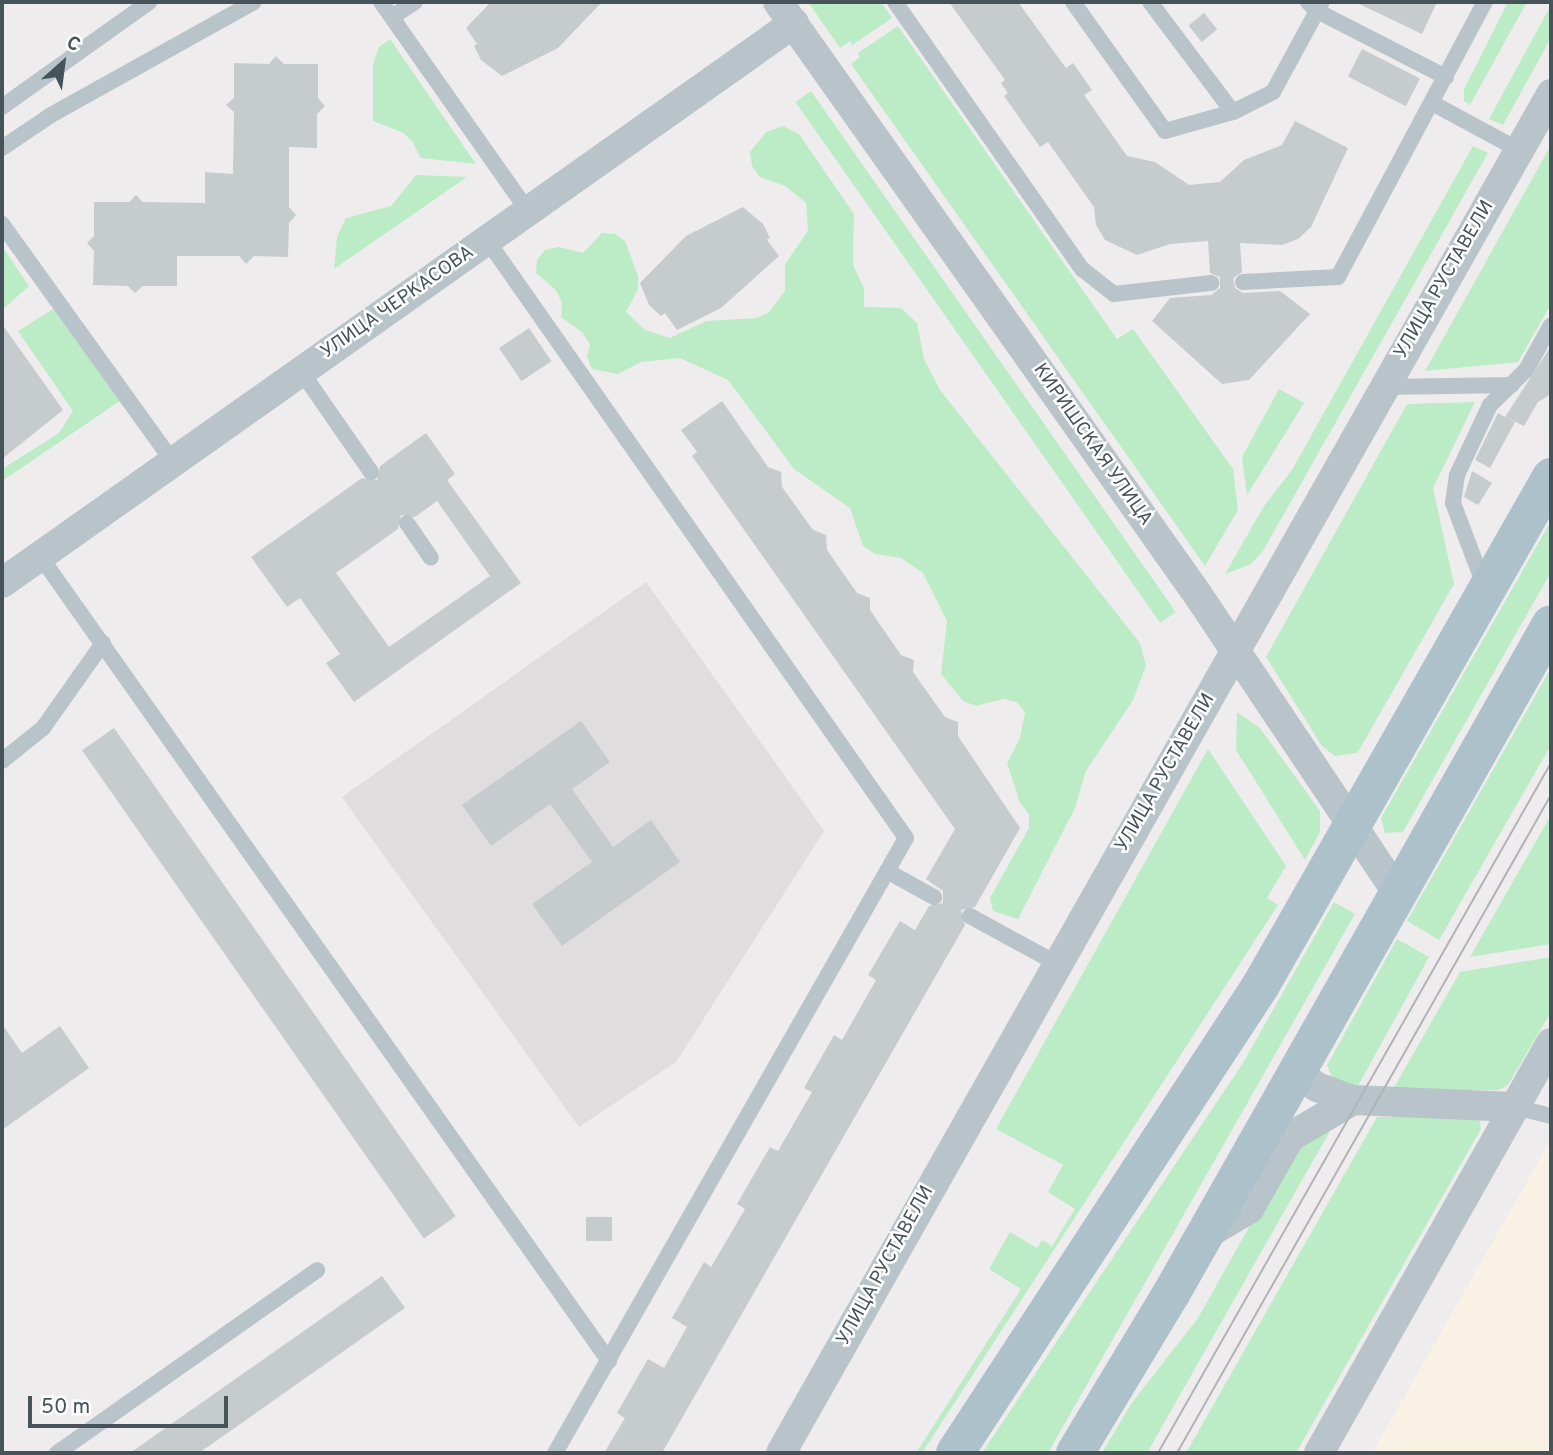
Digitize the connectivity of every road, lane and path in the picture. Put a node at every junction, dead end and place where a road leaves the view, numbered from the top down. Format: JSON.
{"nodes":[{"id":1,"x":149,"y":2,"type":"edge"},
{"id":2,"x":254,"y":2,"type":"edge"},
{"id":3,"x":381,"y":2,"type":"edge"},
{"id":4,"x":415,"y":2,"type":"edge"},
{"id":5,"x":895,"y":2,"type":"edge"},
{"id":6,"x":1073,"y":2,"type":"edge"},
{"id":7,"x":1150,"y":2,"type":"edge"},
{"id":8,"x":1485,"y":2,"type":"edge"},
{"id":9,"x":1316,"y":5,"type":"edge"},
{"id":10,"x":786,"y":13,"type":"edge"},
{"id":11,"x":392,"y":17,"type":"junction"},
{"id":12,"x":1446,"y":77,"type":"junction"},
{"id":13,"x":1551,"y":94,"type":"edge"},
{"id":14,"x":1432,"y":103,"type":"junction"},
{"id":15,"x":2,"y":107,"type":"edge"},
{"id":16,"x":1233,"y":112,"type":"junction"},
{"id":17,"x":2,"y":148,"type":"edge"},
{"id":18,"x":1519,"y":150,"type":"junction"},
{"id":19,"x":528,"y":211,"type":"junction"},
{"id":20,"x":2,"y":224,"type":"edge"},
{"id":21,"x":487,"y":240,"type":"junction"},
{"id":22,"x":1243,"y":282,"type":"dead end"},
{"id":23,"x":1211,"y":283,"type":"dead end"},
{"id":24,"x":1551,"y":325,"type":"edge"},
{"id":25,"x":301,"y":371,"type":"junction"},
{"id":26,"x":1512,"y":385,"type":"junction"},
{"id":27,"x":1384,"y":387,"type":"junction"},
{"id":28,"x":173,"y":462,"type":"junction"},
{"id":29,"x":371,"y":472,"type":"dead end"},
{"id":30,"x":1551,"y":477,"type":"edge"},
{"id":31,"x":407,"y":523,"type":"dead end"},
{"id":32,"x":40,"y":556,"type":"junction"},
{"id":33,"x":431,"y":558,"type":"dead end"},
{"id":34,"x":2,"y":583,"type":"edge"},
{"id":35,"x":1486,"y":590,"type":"junction"},
{"id":36,"x":1551,"y":624,"type":"edge"},
{"id":37,"x":103,"y":643,"type":"junction"},
{"id":38,"x":1235,"y":653,"type":"junction"},
{"id":39,"x":2,"y":761,"type":"edge"},
{"id":40,"x":1351,"y":827,"type":"junction"},
{"id":41,"x":887,"y":871,"type":"junction"},
{"id":42,"x":1398,"y":894,"type":"junction"},
{"id":43,"x":934,"y":897,"type":"dead end"},
{"id":44,"x":970,"y":916,"type":"dead end"},
{"id":45,"x":1056,"y":963,"type":"junction"},
{"id":46,"x":1551,"y":1043,"type":"edge"},
{"id":47,"x":1297,"y":1073,"type":"junction"},
{"id":48,"x":1353,"y":1100,"type":"junction"},
{"id":49,"x":1515,"y":1107,"type":"junction"},
{"id":50,"x":1551,"y":1116,"type":"edge"},
{"id":51,"x":1205,"y":1235,"type":"junction"},
{"id":52,"x":317,"y":1270,"type":"dead end"},
{"id":53,"x":609,"y":1361,"type":"junction"},
{"id":54,"x":57,"y":1453,"type":"edge"},
{"id":55,"x":555,"y":1453,"type":"edge"},
{"id":56,"x":781,"y":1453,"type":"edge"},
{"id":57,"x":955,"y":1453,"type":"edge"},
{"id":58,"x":1075,"y":1453,"type":"edge"},
{"id":59,"x":1319,"y":1453,"type":"edge"}],
"edges":[{"from":1,"to":15,"type":"lane"},
{"from":2,"to":17,"type":"lane"},
{"from":3,"to":11,"type":"lane"},
{"from":4,"to":11,"type":"lane"},
{"from":5,"to":23,"type":"lane"},
{"from":6,"to":16,"type":"lane"},
{"from":7,"to":16,"type":"lane"},
{"from":8,"to":12,"type":"lane"},
{"from":9,"to":12,"type":"lane"},
{"from":9,"to":16,"type":"lane"},
{"from":10,"to":19,"type":"street","name":"УЛИЦА ЧЕРКАСОВА"},
{"from":10,"to":38,"type":"street","name":"КИРИШСКАЯ УЛИЦА"},
{"from":11,"to":19,"type":"lane"},
{"from":12,"to":14,"type":"lane"},
{"from":13,"to":18,"type":"street","name":"УЛИЦА РУСТАВЕЛИ"},
{"from":14,"to":18,"type":"lane"},
{"from":14,"to":22,"type":"lane"},
{"from":18,"to":27,"type":"street","name":"УЛИЦА РУСТАВЕЛИ"},
{"from":19,"to":21,"type":"street","name":"УЛИЦА ЧЕРКАСОВА"},
{"from":20,"to":28,"type":"lane"},
{"from":21,"to":25,"type":"street","name":"УЛИЦА ЧЕРКАСОВА"},
{"from":21,"to":41,"type":"lane"},
{"from":24,"to":26,"type":"lane"},
{"from":25,"to":28,"type":"street","name":"УЛИЦА ЧЕРКАСОВА"},
{"from":25,"to":29,"type":"lane"},
{"from":26,"to":27,"type":"lane"},
{"from":26,"to":35,"type":"lane"},
{"from":27,"to":38,"type":"street","name":"УЛИЦА РУСТАВЕЛИ"},
{"from":28,"to":32,"type":"street","name":"УЛИЦА ЧЕРКАСОВА"},
{"from":30,"to":35,"type":"main road"},
{"from":31,"to":33,"type":"lane"},
{"from":32,"to":34,"type":"street","name":"УЛИЦА ЧЕРКАСОВА"},
{"from":32,"to":37,"type":"lane"},
{"from":35,"to":40,"type":"main road"},
{"from":36,"to":42,"type":"main road"},
{"from":37,"to":39,"type":"lane"},
{"from":37,"to":53,"type":"lane"},
{"from":38,"to":40,"type":"street","name":"КИРИШСКАЯ УЛИЦА"},
{"from":38,"to":45,"type":"street","name":"УЛИЦА РУСТАВЕЛИ"},
{"from":40,"to":42,"type":"street","name":"КИРИШСКАЯ УЛИЦА"},
{"from":40,"to":57,"type":"main road"},
{"from":41,"to":43,"type":"lane"},
{"from":41,"to":53,"type":"lane"},
{"from":42,"to":47,"type":"main road"},
{"from":44,"to":45,"type":"lane"},
{"from":45,"to":56,"type":"street","name":"УЛИЦА РУСТАВЕЛИ"},
{"from":46,"to":49,"type":"street"},
{"from":47,"to":48,"type":"street"},
{"from":47,"to":51,"type":"main road"},
{"from":48,"to":49,"type":"street"},
{"from":48,"to":51,"type":"street"},
{"from":49,"to":50,"type":"lane"},
{"from":49,"to":59,"type":"street"},
{"from":51,"to":58,"type":"main road"},
{"from":52,"to":54,"type":"lane"},
{"from":53,"to":55,"type":"lane"}]}
